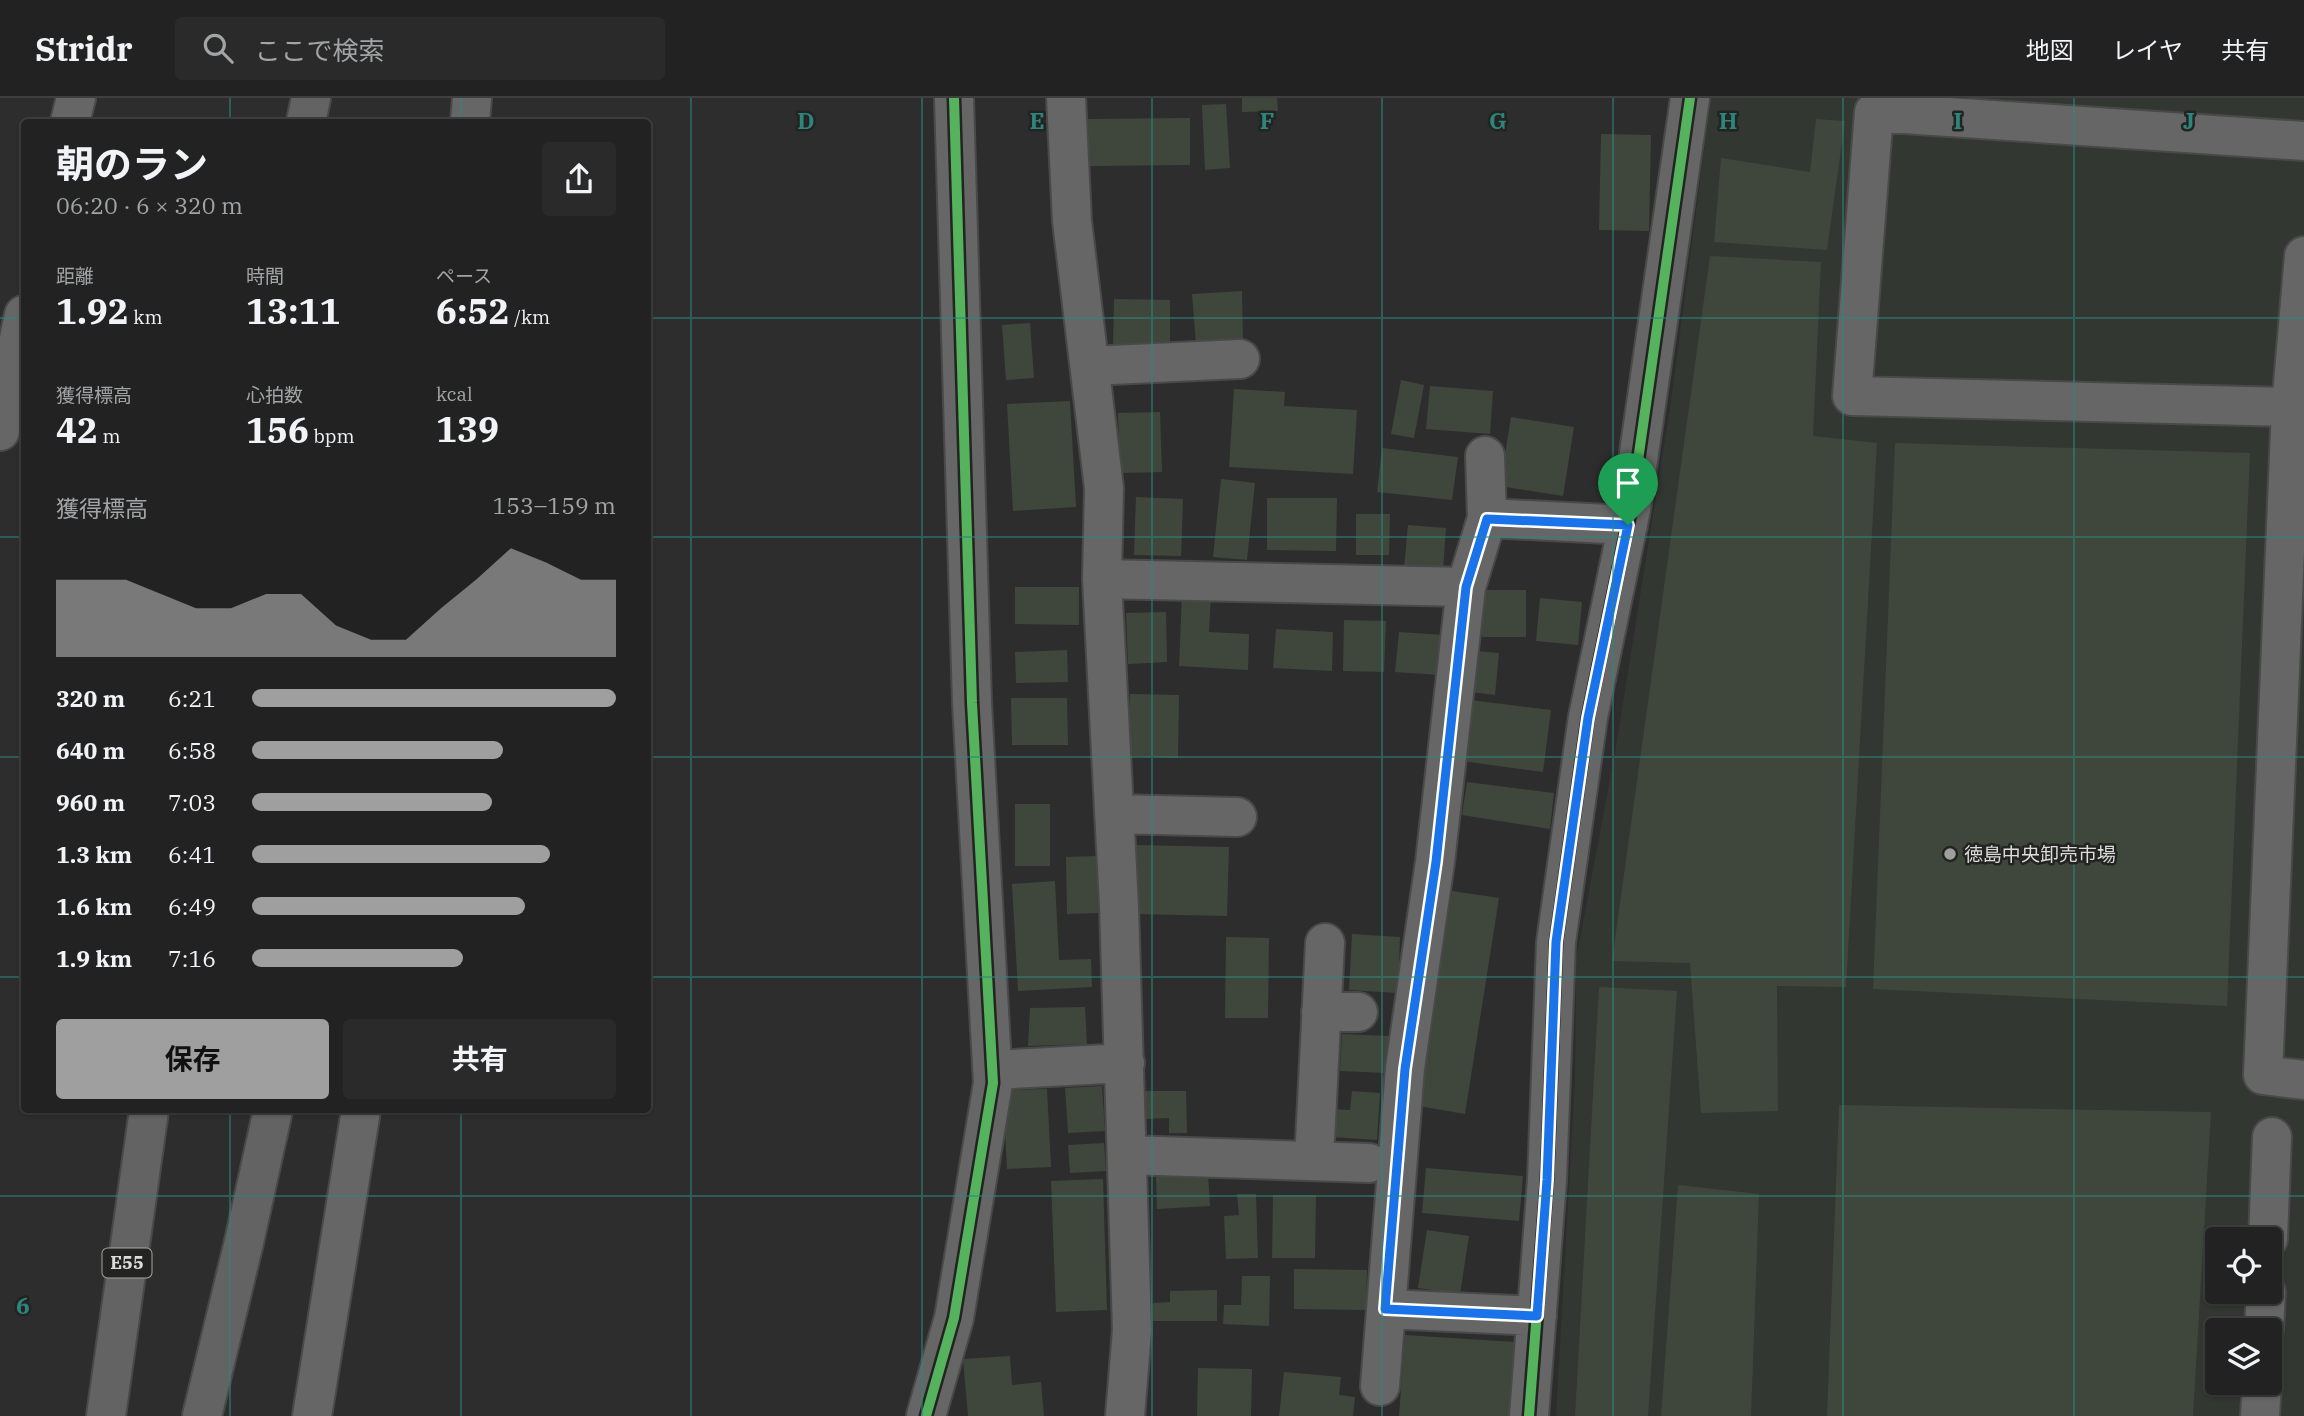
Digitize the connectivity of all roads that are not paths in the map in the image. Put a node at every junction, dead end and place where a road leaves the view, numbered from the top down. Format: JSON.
{"nodes":[{"id":1,"x":76,"y":98,"type":"edge"},
{"id":2,"x":311,"y":98,"type":"edge"},
{"id":3,"x":472,"y":98,"type":"edge"},
{"id":4,"x":954,"y":98,"type":"edge"},
{"id":5,"x":1066,"y":98,"type":"edge"},
{"id":6,"x":1690,"y":98,"type":"edge"},
{"id":7,"x":71,"y":119,"type":"edge"},
{"id":8,"x":307,"y":119,"type":"edge"},
{"id":9,"x":470,"y":119,"type":"edge"},
{"id":10,"x":2304,"y":141,"type":"edge"},
{"id":11,"x":2304,"y":256,"type":"edge"},
{"id":12,"x":21,"y":330,"type":"edge"},
{"id":13,"x":1240,"y":359,"type":"dead end"},
{"id":14,"x":1090,"y":366,"type":"junction"},
{"id":15,"x":2291,"y":407,"type":"junction"},
{"id":16,"x":0,"y":431,"type":"edge"},
{"id":17,"x":1485,"y":456,"type":"dead end"},
{"id":18,"x":1487,"y":519,"type":"junction"},
{"id":19,"x":1628,"y":525,"type":"junction"},
{"id":20,"x":1102,"y":579,"type":"junction"},
{"id":21,"x":1466,"y":587,"type":"junction"},
{"id":22,"x":1114,"y":814,"type":"junction"},
{"id":23,"x":1237,"y":817,"type":"dead end"},
{"id":24,"x":1325,"y":943,"type":"dead end"},
{"id":25,"x":1321,"y":1012,"type":"junction"},
{"id":26,"x":1358,"y":1013,"type":"dead end"},
{"id":27,"x":1125,"y":1063,"type":"junction"},
{"id":28,"x":993,"y":1070,"type":"junction"},
{"id":29,"x":2304,"y":1080,"type":"edge"},
{"id":30,"x":149,"y":1113,"type":"edge"},
{"id":31,"x":271,"y":1113,"type":"edge"},
{"id":32,"x":361,"y":1113,"type":"edge"},
{"id":33,"x":2272,"y":1137,"type":"dead end"},
{"id":34,"x":1128,"y":1155,"type":"junction"},
{"id":35,"x":1314,"y":1161,"type":"junction"},
{"id":36,"x":1369,"y":1163,"type":"dead end"},
{"id":37,"x":2268,"y":1227,"type":"edge"},
{"id":38,"x":1385,"y":1309,"type":"junction"},
{"id":39,"x":1537,"y":1316,"type":"junction"},
{"id":40,"x":1380,"y":1386,"type":"dead end"},
{"id":41,"x":2261,"y":1395,"type":"edge"},
{"id":42,"x":106,"y":1416,"type":"edge"},
{"id":43,"x":202,"y":1416,"type":"edge"},
{"id":44,"x":312,"y":1416,"type":"edge"},
{"id":45,"x":926,"y":1416,"type":"edge"},
{"id":46,"x":1125,"y":1416,"type":"edge"},
{"id":47,"x":1529,"y":1416,"type":"edge"},
{"id":48,"x":2260,"y":1416,"type":"edge"}],
"edges":[{"from":1,"to":7,"type":"street"},
{"from":2,"to":8,"type":"highway"},
{"from":3,"to":9,"type":"street"},
{"from":4,"to":28,"type":"street"},
{"from":5,"to":14,"type":"street"},
{"from":6,"to":19,"type":"street"},
{"from":10,"to":15,"type":"street"},
{"from":11,"to":15,"type":"street"},
{"from":12,"to":16,"type":"street"},
{"from":13,"to":14,"type":"street"},
{"from":14,"to":20,"type":"street"},
{"from":15,"to":29,"type":"street"},
{"from":17,"to":18,"type":"street"},
{"from":18,"to":19,"type":"street"},
{"from":18,"to":21,"type":"street"},
{"from":19,"to":39,"type":"street"},
{"from":20,"to":21,"type":"street"},
{"from":20,"to":22,"type":"street"},
{"from":21,"to":38,"type":"street"},
{"from":22,"to":23,"type":"street"},
{"from":22,"to":27,"type":"street"},
{"from":24,"to":25,"type":"street"},
{"from":25,"to":26,"type":"street"},
{"from":25,"to":35,"type":"street"},
{"from":27,"to":28,"type":"street"},
{"from":27,"to":34,"type":"street"},
{"from":28,"to":45,"type":"street"},
{"from":30,"to":42,"type":"highway","number":"E55"},
{"from":31,"to":43,"type":"highway"},
{"from":32,"to":44,"type":"street"},
{"from":33,"to":37,"type":"street"},
{"from":34,"to":35,"type":"street"},
{"from":34,"to":46,"type":"street"},
{"from":35,"to":36,"type":"street"},
{"from":38,"to":39,"type":"street"},
{"from":38,"to":40,"type":"street"},
{"from":39,"to":47,"type":"street"},
{"from":41,"to":48,"type":"street"}]}
